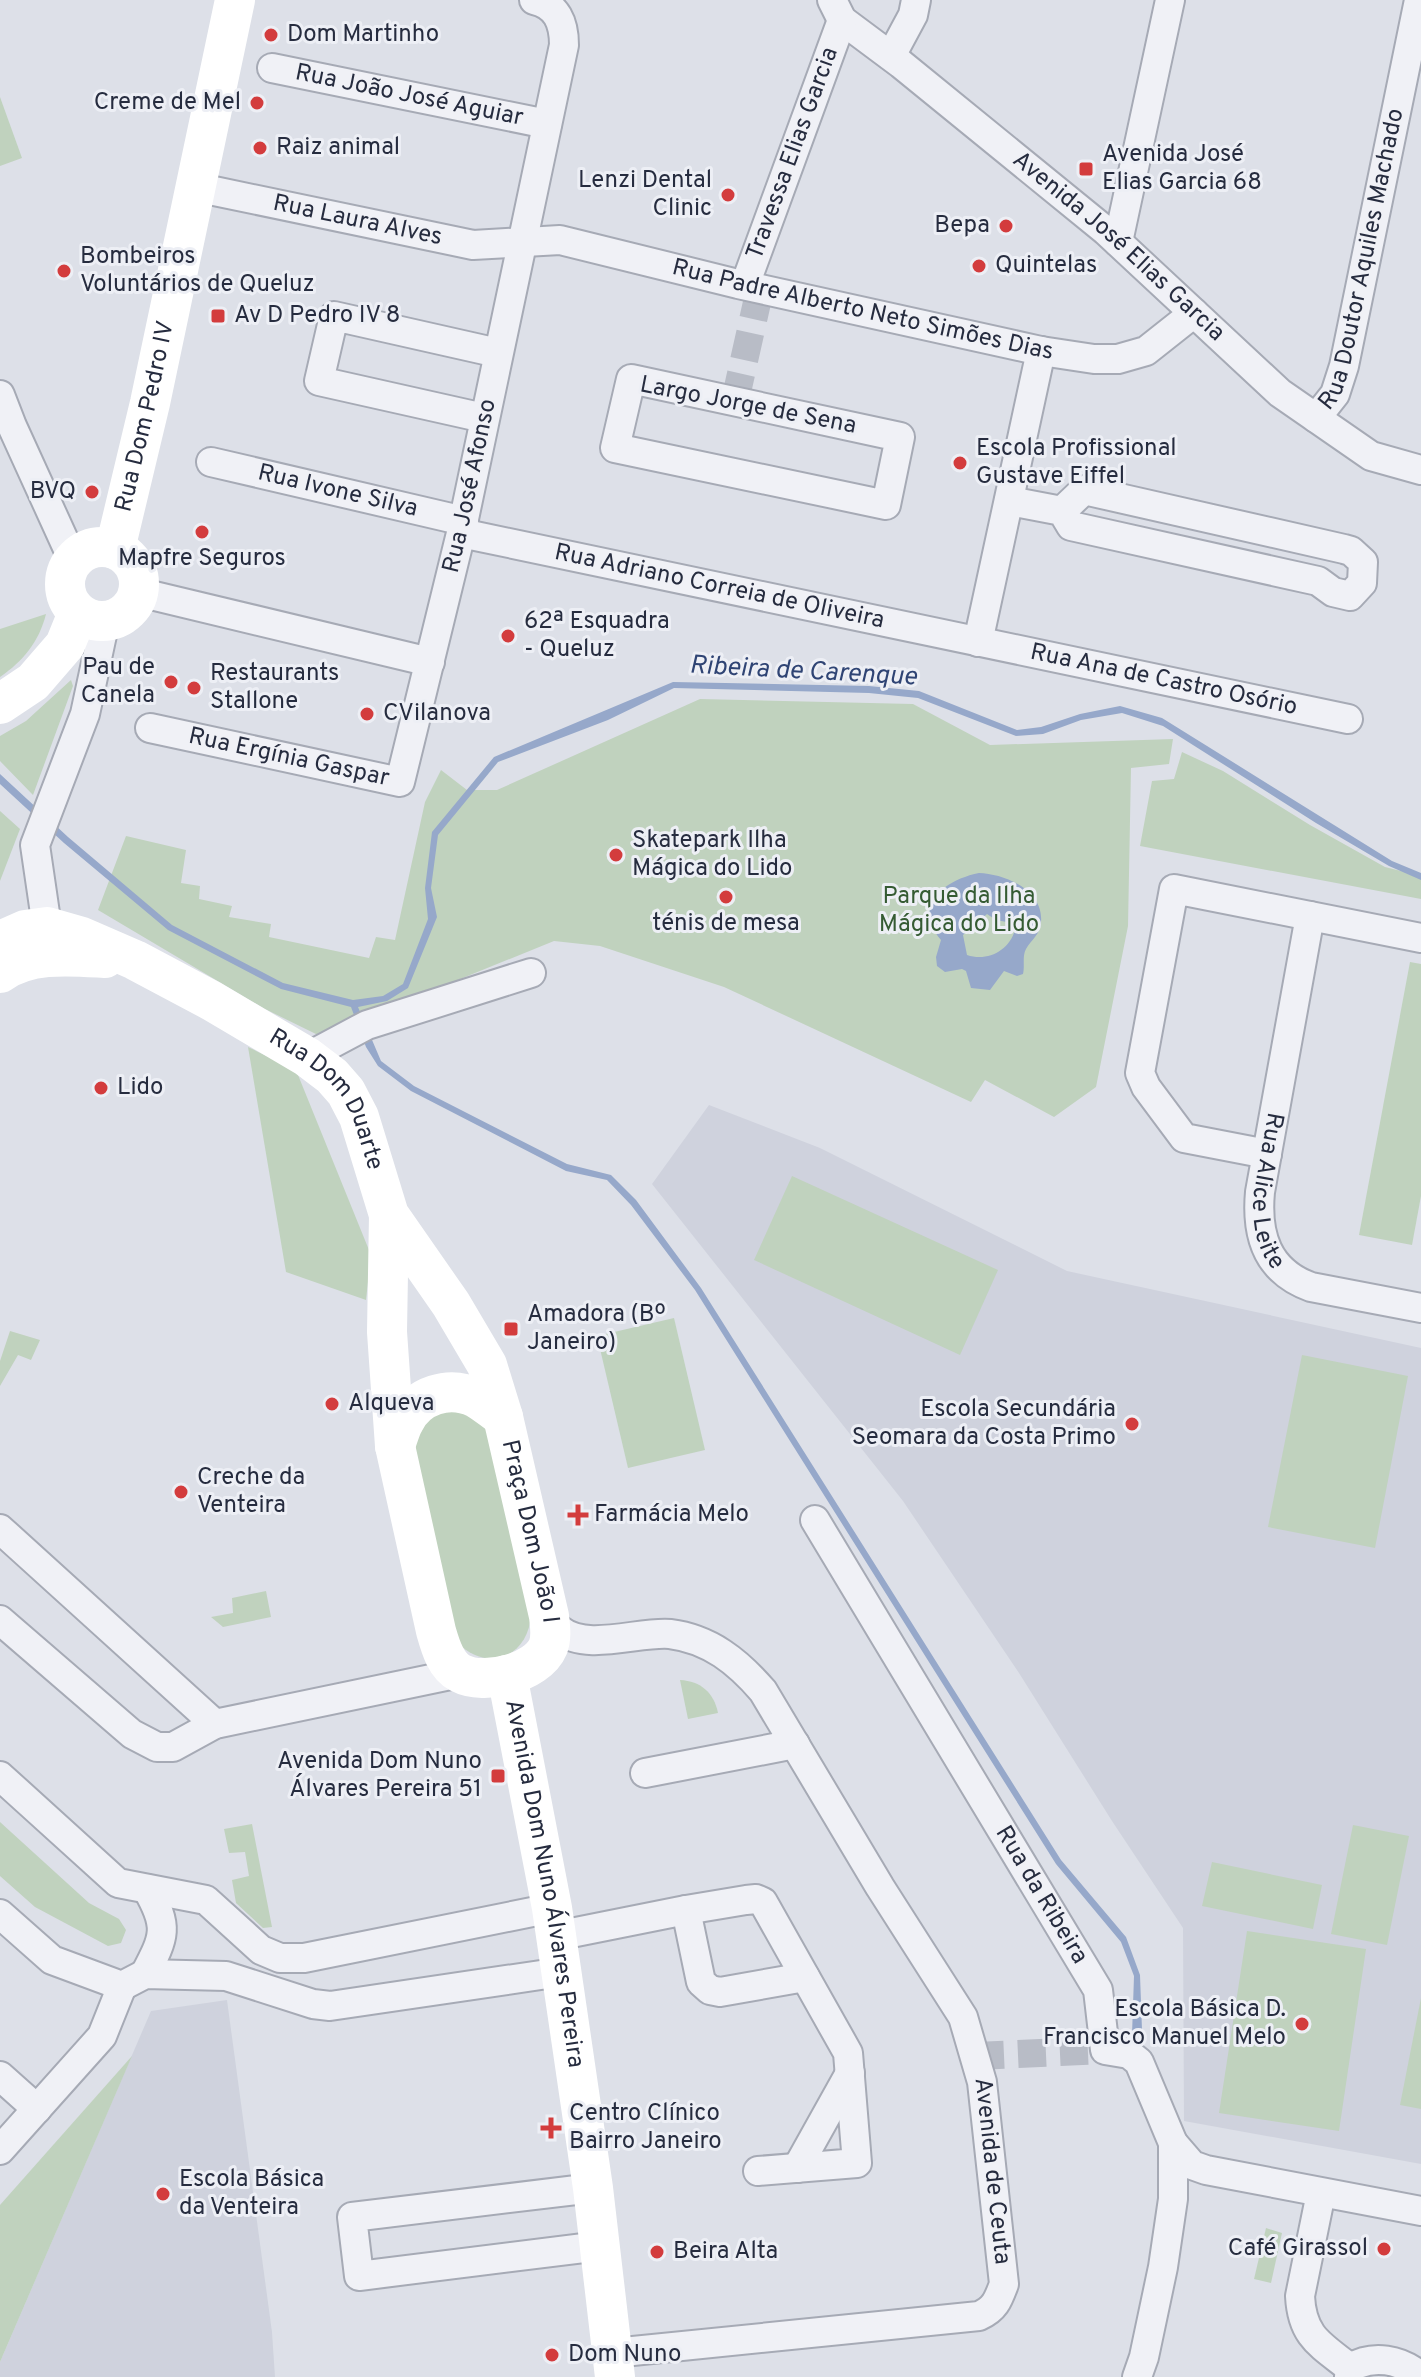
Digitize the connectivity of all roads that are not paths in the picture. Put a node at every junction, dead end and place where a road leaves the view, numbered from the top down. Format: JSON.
{"nodes":[{"id":1,"x":235,"y":0,"type":"edge"},
{"id":2,"x":534,"y":0,"type":"edge"},
{"id":3,"x":916,"y":0,"type":"edge"},
{"id":4,"x":1170,"y":0,"type":"edge"},
{"id":5,"x":1419,"y":0,"type":"edge"},
{"id":6,"x":837,"y":10,"type":"edge"},
{"id":7,"x":891,"y":56,"type":"junction"},
{"id":8,"x":272,"y":68,"type":"dead end"},
{"id":9,"x":547,"y":124,"type":"junction"},
{"id":10,"x":195,"y":187,"type":"junction"},
{"id":11,"x":522,"y":242,"type":"junction"},
{"id":12,"x":1118,"y":242,"type":"junction"},
{"id":13,"x":745,"y":285,"type":"junction"},
{"id":14,"x":1194,"y":313,"type":"junction"},
{"id":15,"x":1041,"y":351,"type":"junction"},
{"id":16,"x":498,"y":353,"type":"junction"},
{"id":17,"x":0,"y":395,"type":"edge"},
{"id":18,"x":484,"y":418,"type":"junction"},
{"id":19,"x":1316,"y":418,"type":"junction"},
{"id":20,"x":211,"y":462,"type":"dead end"},
{"id":21,"x":1421,"y":470,"type":"edge"},
{"id":22,"x":1009,"y":501,"type":"junction"},
{"id":23,"x":886,"y":505,"type":"joint"},
{"id":24,"x":1062,"y":511,"type":"junction"},
{"id":25,"x":462,"y":527,"type":"junction"},
{"id":26,"x":115,"y":549,"type":"junction"},
{"id":27,"x":73,"y":560,"type":"junction"},
{"id":28,"x":138,"y":592,"type":"junction"},
{"id":29,"x":91,"y":617,"type":"junction"},
{"id":30,"x":978,"y":642,"type":"junction"},
{"id":31,"x":430,"y":662,"type":"junction"},
{"id":32,"x":3,"y":703,"type":"edge"},
{"id":33,"x":1348,"y":719,"type":"dead end"},
{"id":34,"x":150,"y":728,"type":"dead end"},
{"id":35,"x":1310,"y":916,"type":"junction"},
{"id":36,"x":47,"y":927,"type":"junction"},
{"id":37,"x":1421,"y":938,"type":"edge"},
{"id":38,"x":0,"y":941,"type":"edge"},
{"id":39,"x":135,"y":960,"type":"junction"},
{"id":40,"x":0,"y":973,"type":"edge"},
{"id":41,"x":531,"y":973,"type":"dead end"},
{"id":42,"x":322,"y":1049,"type":"junction"},
{"id":43,"x":1267,"y":1154,"type":"junction"},
{"id":44,"x":389,"y":1215,"type":"junction"},
{"id":45,"x":451,"y":1304,"type":"joint"},
{"id":46,"x":1421,"y":1308,"type":"edge"},
{"id":47,"x":503,"y":1417,"type":"junction"},
{"id":48,"x":395,"y":1446,"type":"junction"},
{"id":49,"x":815,"y":1520,"type":"dead end"},
{"id":50,"x":0,"y":1529,"type":"edge"},
{"id":51,"x":549,"y":1616,"type":"junction"},
{"id":52,"x":0,"y":1620,"type":"edge"},
{"id":53,"x":460,"y":1673,"type":"junction"},
{"id":54,"x":507,"y":1675,"type":"junction"},
{"id":55,"x":215,"y":1724,"type":"junction"},
{"id":56,"x":795,"y":1744,"type":"junction"},
{"id":57,"x":645,"y":1773,"type":"dead end"},
{"id":58,"x":0,"y":1776,"type":"edge"},
{"id":59,"x":147,"y":1889,"type":"junction"},
{"id":60,"x":686,"y":1910,"type":"junction"},
{"id":61,"x":0,"y":1914,"type":"edge"},
{"id":62,"x":556,"y":1938,"type":"junction"},
{"id":63,"x":304,"y":1958,"type":"junction"},
{"id":64,"x":805,"y":1977,"type":"junction"},
{"id":65,"x":134,"y":1980,"type":"junction"},
{"id":66,"x":300,"y":2000,"type":"junction"},
{"id":67,"x":850,"y":2073,"type":"junction"},
{"id":68,"x":0,"y":2076,"type":"edge"},
{"id":69,"x":37,"y":2109,"type":"junction"},
{"id":70,"x":1173,"y":2143,"type":"junction"},
{"id":71,"x":0,"y":2150,"type":"edge"},
{"id":72,"x":797,"y":2168,"type":"junction"},
{"id":73,"x":758,"y":2171,"type":"dead end"},
{"id":74,"x":593,"y":2188,"type":"junction"},
{"id":75,"x":1321,"y":2193,"type":"junction"},
{"id":76,"x":1421,"y":2211,"type":"edge"},
{"id":77,"x":600,"y":2246,"type":"junction"},
{"id":78,"x":614,"y":2365,"type":"edge"},
{"id":79,"x":1350,"y":2372,"type":"edge"},
{"id":80,"x":1137,"y":2377,"type":"edge"},
{"id":81,"x":1421,"y":2377,"type":"edge"}],
"edges":[{"from":1,"to":10,"type":"street","name":"Rua Dom Pedro IV"},
{"from":2,"to":9,"type":"street","name":"Rua José Afonso"},
{"from":3,"to":7,"type":"street"},
{"from":4,"to":12,"type":"street"},
{"from":5,"to":19,"type":"street","name":"Rua Doutor Aquiles Machado"},
{"from":6,"to":7,"type":"street","name":"Avenida José Elias Garcia"},
{"from":6,"to":13,"type":"street","name":"Travessa Elias Garcia"},
{"from":7,"to":12,"type":"street","name":"Avenida José Elias Garcia"},
{"from":8,"to":9,"type":"street","name":"Rua João José Aguiar"},
{"from":9,"to":11,"type":"street","name":"Rua José Afonso"},
{"from":10,"to":11,"type":"street","name":"Rua Laura Alves"},
{"from":10,"to":26,"type":"street","name":"Rua Dom Pedro IV"},
{"from":11,"to":13,"type":"street","name":"Rua Padre Alberto Neto Simões Dias"},
{"from":11,"to":16,"type":"street","name":"Rua José Afonso"},
{"from":12,"to":14,"type":"street","name":"Avenida José Elias Garcia"},
{"from":13,"to":15,"type":"street","name":"Rua Padre Alberto Neto Simões Dias"},
{"from":14,"to":15,"type":"street","name":"Rua Padre Alberto Neto Simões Dias"},
{"from":14,"to":19,"type":"street","name":"Avenida José Elias Garcia"},
{"from":15,"to":22,"type":"street"},
{"from":16,"to":18,"type":"street","name":"Rua José Afonso"},
{"from":16,"to":18,"type":"street"},
{"from":17,"to":27,"type":"street"},
{"from":18,"to":25,"type":"street","name":"Rua José Afonso"},
{"from":19,"to":21,"type":"street","name":"Avenida José Elias Garcia"},
{"from":20,"to":25,"type":"street","name":"Rua Ivone Silva"},
{"from":22,"to":24,"type":"street"},
{"from":22,"to":30,"type":"street"},
{"from":23,"to":23,"type":"street","name":"Largo Jorge de Sena"},
{"from":24,"to":24,"type":"street"},
{"from":25,"to":30,"type":"street","name":"Rua Adriano Correia de Oliveira"},
{"from":25,"to":31,"type":"street","name":"Rua José Afonso"},
{"from":26,"to":27,"type":"street"},
{"from":26,"to":28,"type":"street"},
{"from":27,"to":29,"type":"street"},
{"from":28,"to":29,"type":"street"},
{"from":28,"to":31,"type":"street"},
{"from":29,"to":32,"type":"street"},
{"from":29,"to":36,"type":"street"},
{"from":30,"to":33,"type":"street","name":"Rua Ana de Castro Osório"},
{"from":31,"to":34,"type":"street","name":"Rua Ergínia Gaspar"},
{"from":35,"to":37,"type":"street"},
{"from":35,"to":43,"type":"street","name":"Rua Alice Leite"},
{"from":35,"to":43,"type":"street"},
{"from":36,"to":38,"type":"street"},
{"from":36,"to":39,"type":"street","name":"Rua Dom Duarte"},
{"from":39,"to":40,"type":"street","name":"Rua Dom Duarte"},
{"from":39,"to":42,"type":"street","name":"Rua Dom Duarte"},
{"from":41,"to":42,"type":"street"},
{"from":42,"to":44,"type":"street","name":"Rua Dom Duarte"},
{"from":43,"to":46,"type":"street","name":"Rua Alice Leite"},
{"from":44,"to":45,"type":"street","name":"Rua Dom Duarte"},
{"from":44,"to":48,"type":"street"},
{"from":45,"to":47,"type":"street","name":"Praça Dom João I"},
{"from":47,"to":48,"type":"street","name":"Praça Dom João I"},
{"from":47,"to":51,"type":"street","name":"Praça Dom João I"},
{"from":48,"to":53,"type":"street"},
{"from":49,"to":70,"type":"street","name":"Rua da Ribeira"},
{"from":50,"to":55,"type":"street"},
{"from":51,"to":54,"type":"street","name":"Praça Dom João I"},
{"from":51,"to":56,"type":"street","name":"Avenida de Ceuta"},
{"from":52,"to":55,"type":"street"},
{"from":53,"to":54,"type":"street","name":"Praça Dom João I"},
{"from":53,"to":55,"type":"street"},
{"from":54,"to":62,"type":"street","name":"Avenida Dom Nuno Álvares Pereira"},
{"from":56,"to":57,"type":"street"},
{"from":56,"to":78,"type":"street","name":"Avenida de Ceuta"},
{"from":58,"to":59,"type":"street"},
{"from":59,"to":63,"type":"street"},
{"from":59,"to":65,"type":"street"},
{"from":60,"to":62,"type":"street"},
{"from":60,"to":64,"type":"street"},
{"from":60,"to":64,"type":"street"},
{"from":61,"to":65,"type":"street"},
{"from":62,"to":63,"type":"street"},
{"from":62,"to":66,"type":"street"},
{"from":62,"to":74,"type":"street","name":"Avenida Dom Nuno Álvares Pereira"},
{"from":63,"to":66,"type":"street"},
{"from":64,"to":67,"type":"street"},
{"from":65,"to":66,"type":"street"},
{"from":65,"to":69,"type":"street"},
{"from":67,"to":72,"type":"street"},
{"from":67,"to":72,"type":"street"},
{"from":68,"to":69,"type":"street"},
{"from":69,"to":71,"type":"street"},
{"from":70,"to":75,"type":"street"},
{"from":70,"to":80,"type":"street","name":"Rua da Ribeira"},
{"from":72,"to":73,"type":"street"},
{"from":74,"to":77,"type":"street","name":"Avenida Dom Nuno Álvares Pereira"},
{"from":74,"to":77,"type":"street"},
{"from":75,"to":76,"type":"street"},
{"from":75,"to":79,"type":"street"},
{"from":77,"to":78,"type":"street","name":"Avenida Dom Nuno Álvares Pereira"},
{"from":79,"to":81,"type":"street"}]}
